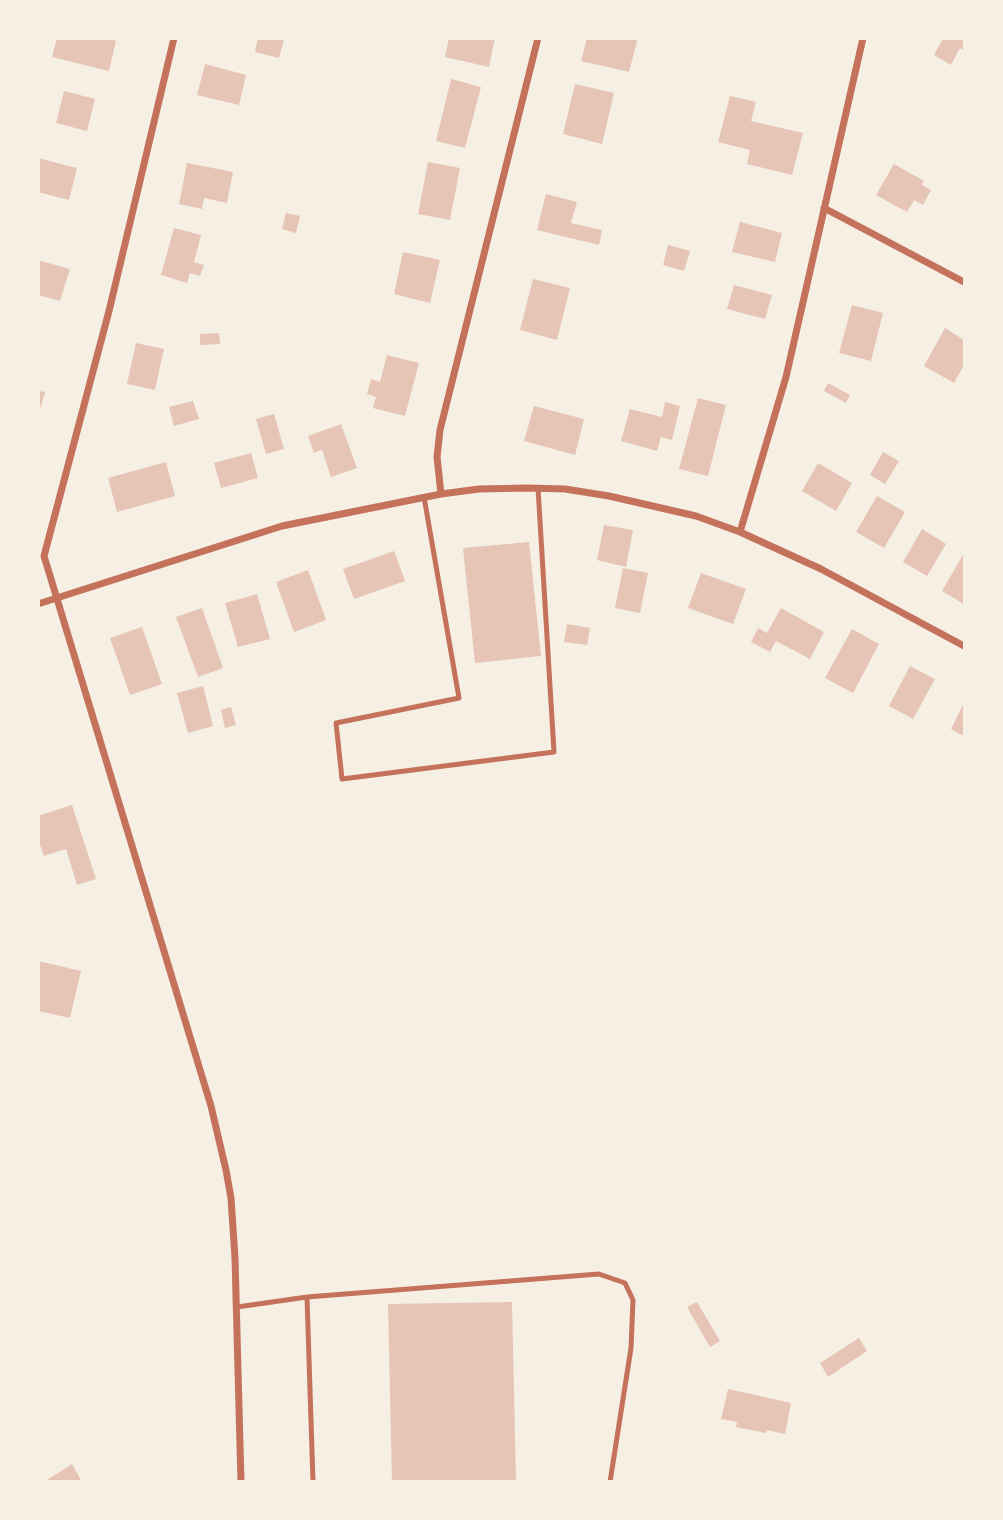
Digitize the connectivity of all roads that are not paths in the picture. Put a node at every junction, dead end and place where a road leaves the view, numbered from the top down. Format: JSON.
{"nodes":[{"id":1,"x":174,"y":38,"type":"edge"},
{"id":2,"x":538,"y":38,"type":"edge"},
{"id":3,"x":863,"y":38,"type":"edge"},
{"id":4,"x":824,"y":208,"type":"junction"},
{"id":5,"x":964,"y":282,"type":"edge"},
{"id":6,"x":538,"y":488,"type":"junction"},
{"id":7,"x":441,"y":494,"type":"junction"},
{"id":8,"x":424,"y":497,"type":"junction"},
{"id":9,"x":740,"y":532,"type":"junction"},
{"id":10,"x":57,"y":598,"type":"junction"},
{"id":11,"x":38,"y":604,"type":"edge"},
{"id":12,"x":964,"y":646,"type":"edge"},
{"id":13,"x":307,"y":1297,"type":"junction"},
{"id":14,"x":237,"y":1307,"type":"junction"},
{"id":15,"x":241,"y":1482,"type":"edge"},
{"id":16,"x":313,"y":1482,"type":"edge"},
{"id":17,"x":610,"y":1482,"type":"edge"}],
"edges":[{"from":1,"to":10,"type":"street"},
{"from":2,"to":7,"type":"street"},
{"from":3,"to":4,"type":"street"},
{"from":4,"to":5,"type":"street"},
{"from":4,"to":9,"type":"street"},
{"from":6,"to":7,"type":"street"},
{"from":6,"to":8,"type":"lane"},
{"from":6,"to":9,"type":"street"},
{"from":7,"to":8,"type":"street"},
{"from":8,"to":10,"type":"street"},
{"from":9,"to":12,"type":"street"},
{"from":10,"to":11,"type":"street"},
{"from":10,"to":14,"type":"street"},
{"from":13,"to":14,"type":"lane"},
{"from":13,"to":16,"type":"lane"},
{"from":13,"to":17,"type":"lane"},
{"from":14,"to":15,"type":"street"}]}
